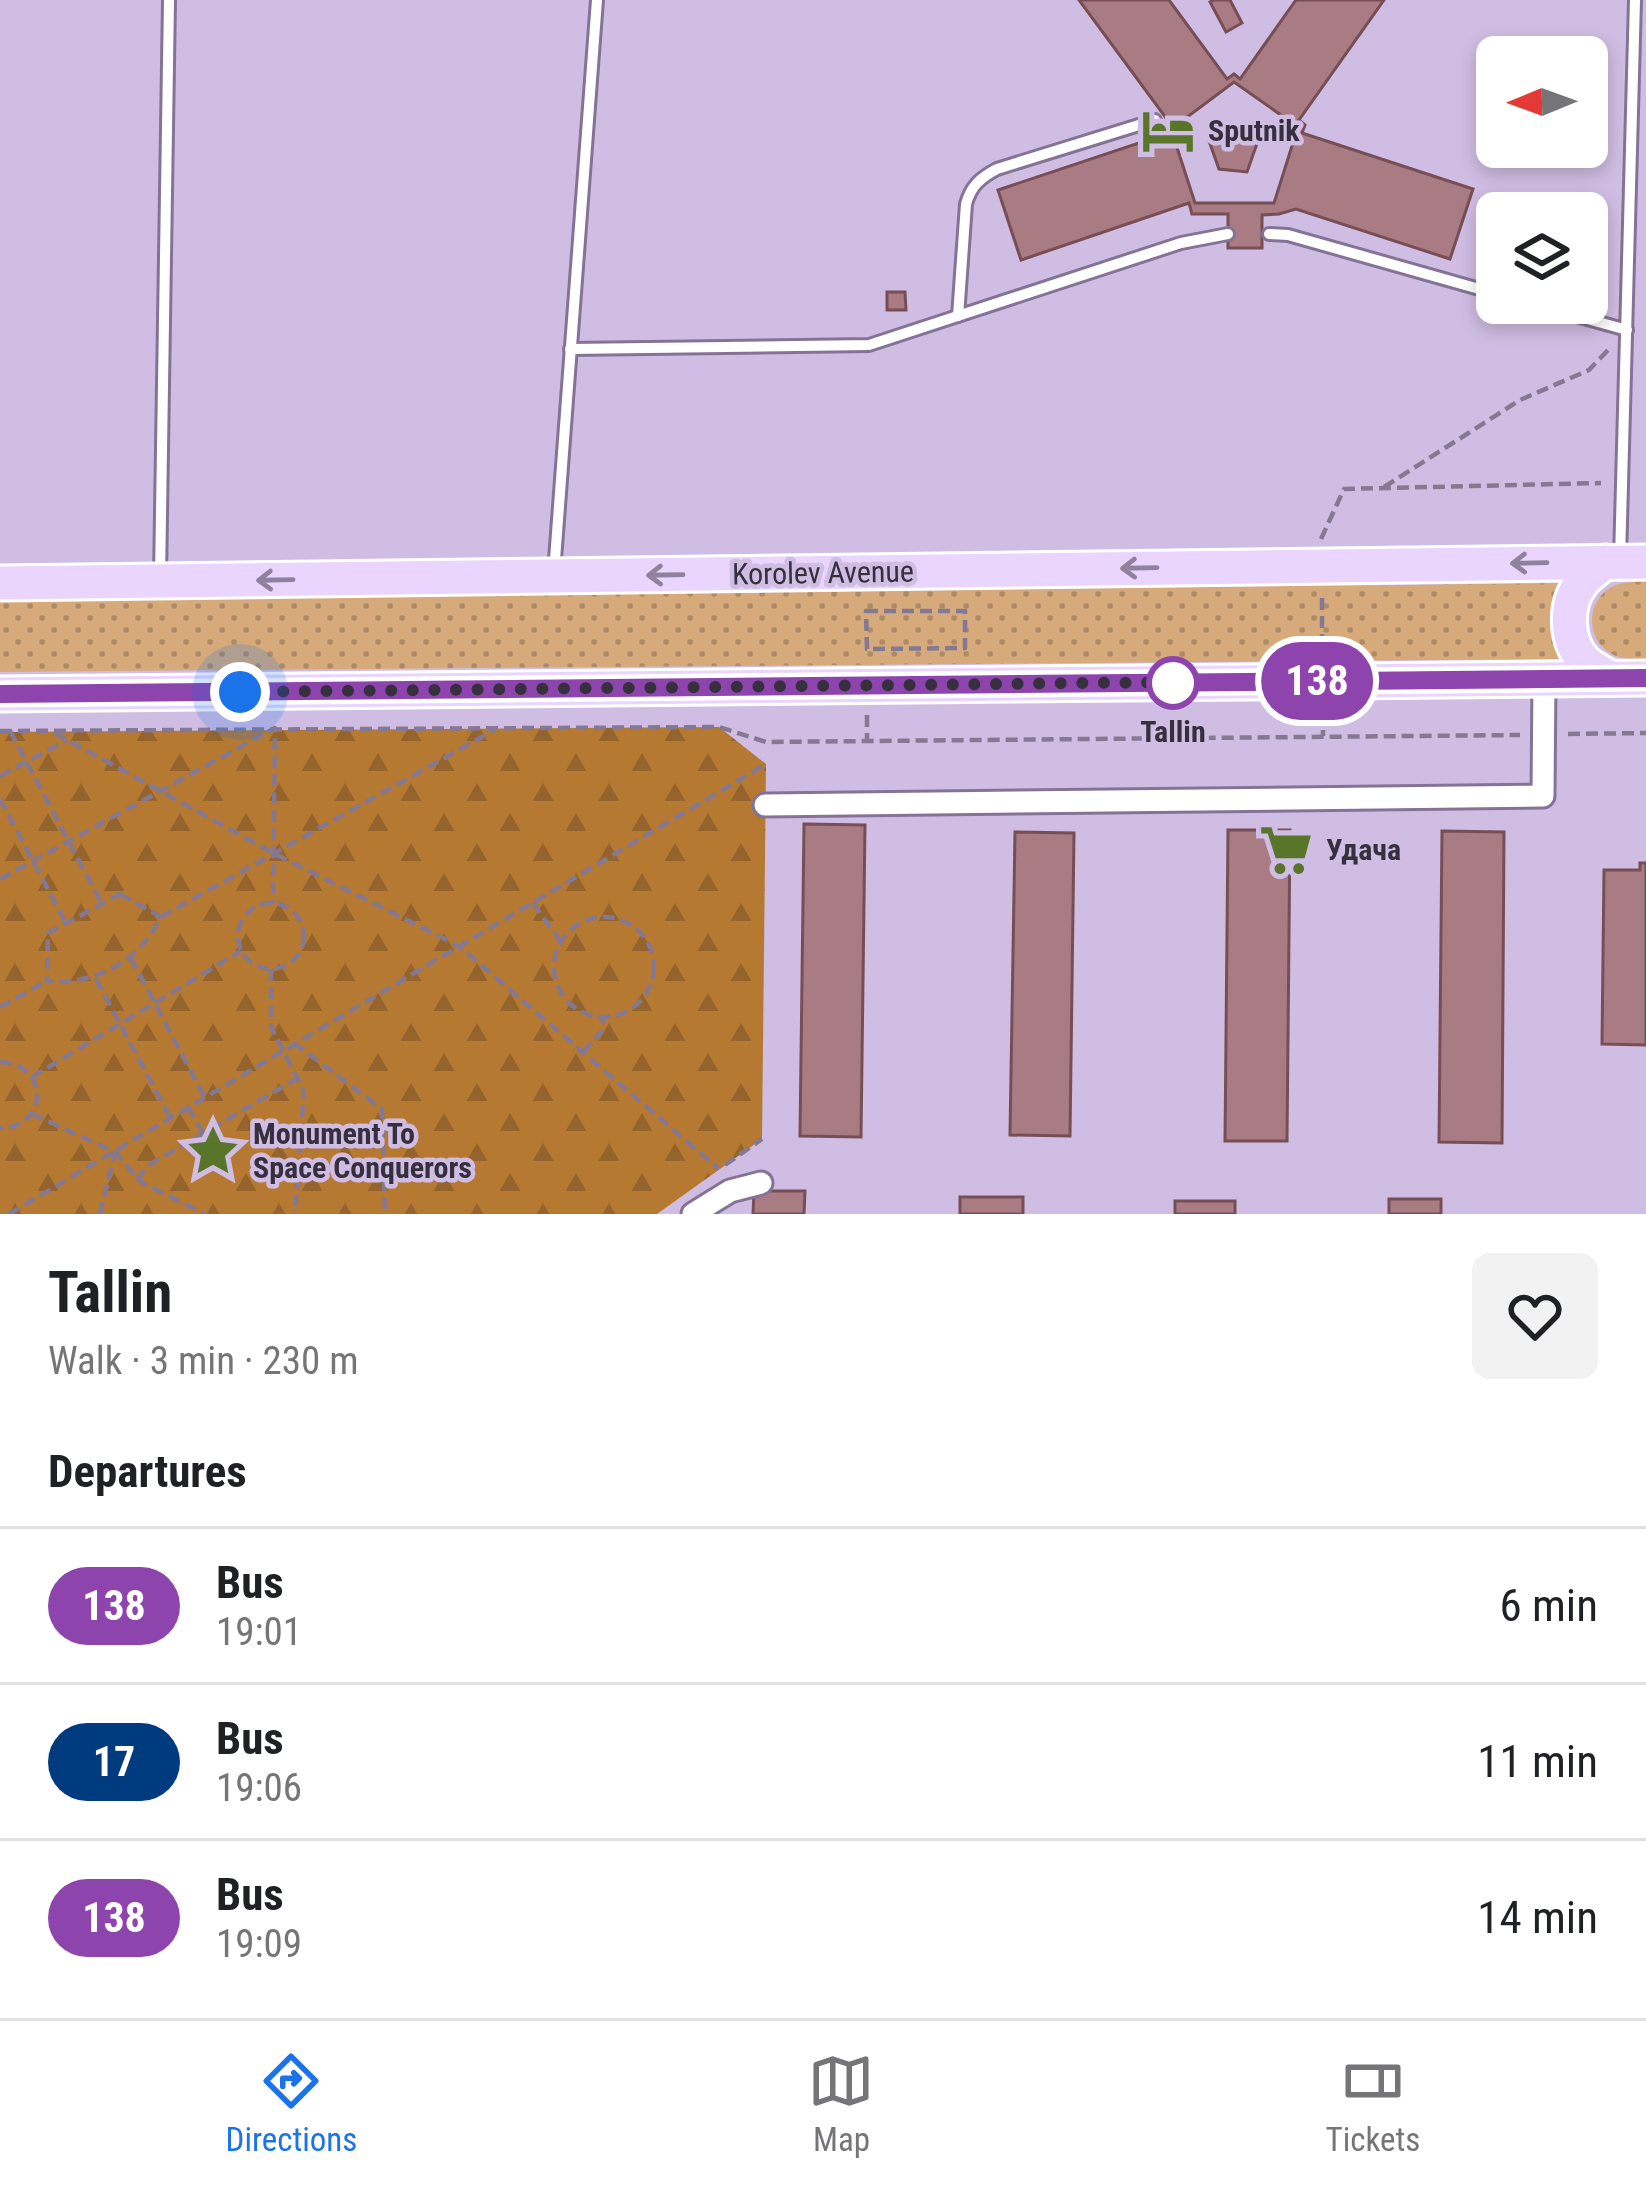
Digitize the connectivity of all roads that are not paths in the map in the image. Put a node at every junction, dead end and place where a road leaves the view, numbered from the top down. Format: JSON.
{"nodes":[{"id":1,"x":170,"y":0,"type":"edge"},
{"id":2,"x":597,"y":0,"type":"edge"},
{"id":3,"x":1635,"y":0,"type":"edge"},
{"id":4,"x":1155,"y":120,"type":"dead end"},
{"id":5,"x":1228,"y":234,"type":"dead end"},
{"id":6,"x":1269,"y":234,"type":"dead end"},
{"id":7,"x":1476,"y":288,"type":"edge"},
{"id":8,"x":958,"y":316,"type":"junction"},
{"id":9,"x":1606,"y":324,"type":"edge"},
{"id":10,"x":1627,"y":330,"type":"junction"},
{"id":11,"x":570,"y":349,"type":"junction"},
{"id":12,"x":1624,"y":562,"type":"edge"},
{"id":13,"x":554,"y":576,"type":"junction"},
{"id":14,"x":160,"y":581,"type":"junction"},
{"id":15,"x":0,"y":583,"type":"edge"},
{"id":16,"x":1646,"y":678,"type":"edge"},
{"id":17,"x":1544,"y":679,"type":"junction"},
{"id":18,"x":1610,"y":679,"type":"junction"},
{"id":19,"x":0,"y":694,"type":"edge"},
{"id":20,"x":765,"y":805,"type":"dead end"},
{"id":21,"x":761,"y":1184,"type":"dead end"},
{"id":22,"x":693,"y":1214,"type":"edge"}],
"edges":[{"from":1,"to":14,"type":"lane"},
{"from":2,"to":11,"type":"lane"},
{"from":3,"to":10,"type":"lane"},
{"from":4,"to":8,"type":"lane"},
{"from":5,"to":8,"type":"lane"},
{"from":6,"to":7,"type":"lane"},
{"from":8,"to":11,"type":"lane"},
{"from":9,"to":10,"type":"lane"},
{"from":10,"to":12,"type":"lane"},
{"from":11,"to":13,"type":"lane"},
{"from":12,"to":13,"type":"main road","name":"Korolev Avenue","one_way":true},
{"from":12,"to":18,"type":"main road"},
{"from":13,"to":14,"type":"main road","name":"Korolev Avenue","one_way":true},
{"from":14,"to":15,"type":"main road","name":"Korolev Avenue"},
{"from":16,"to":18,"type":"main road"},
{"from":17,"to":18,"type":"main road"},
{"from":17,"to":19,"type":"main road"},
{"from":17,"to":20,"type":"street"},
{"from":21,"to":22,"type":"street"}]}
